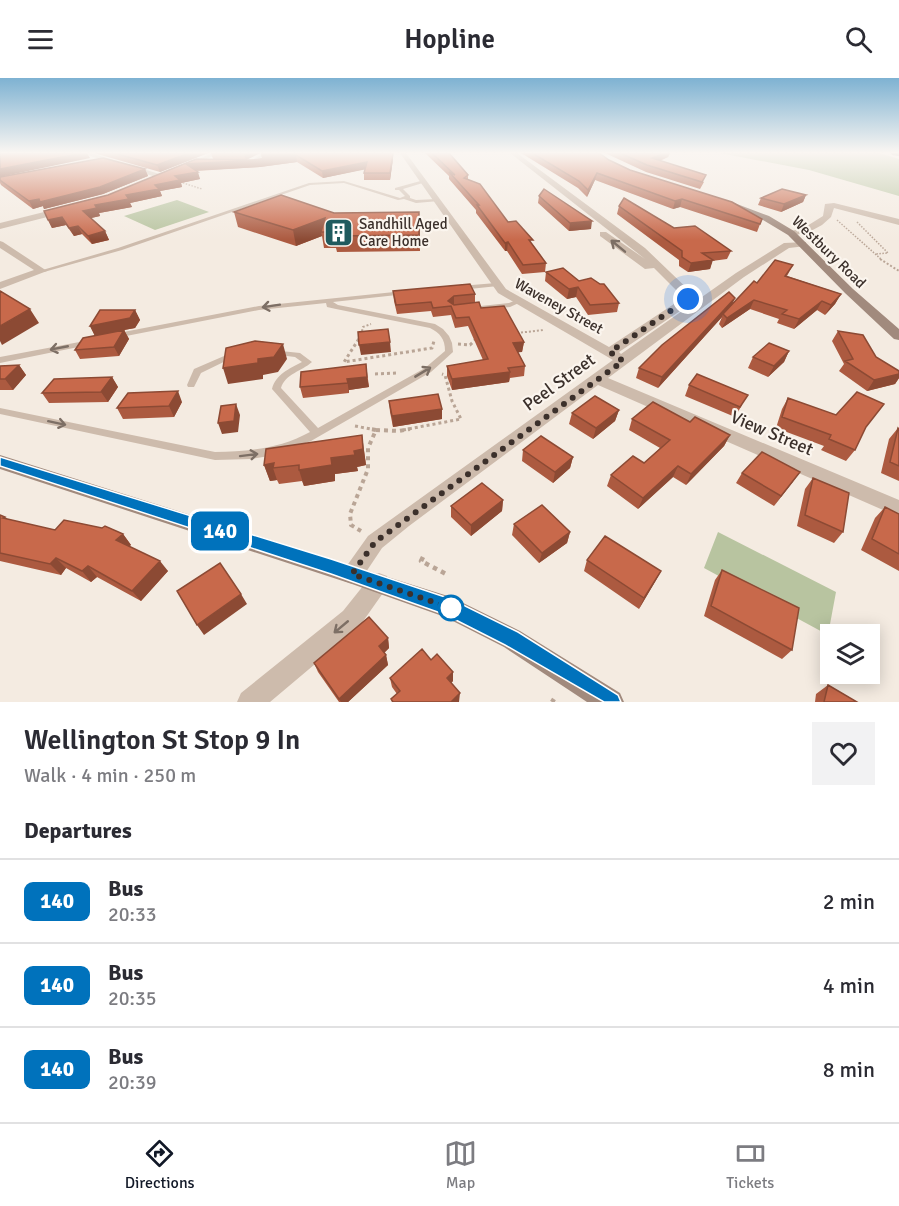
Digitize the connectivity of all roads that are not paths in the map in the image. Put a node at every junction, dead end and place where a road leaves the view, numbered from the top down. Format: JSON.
{"nodes":[{"id":1,"x":342,"y":182,"type":"edge"},
{"id":2,"x":344,"y":182,"type":"edge"},
{"id":3,"x":424,"y":182,"type":"joint"},
{"id":4,"x":538,"y":182,"type":"edge"},
{"id":5,"x":551,"y":182,"type":"edge"},
{"id":6,"x":400,"y":188,"type":"junction"},
{"id":7,"x":373,"y":191,"type":"junction"},
{"id":8,"x":405,"y":198,"type":"junction"},
{"id":9,"x":437,"y":200,"type":"junction"},
{"id":10,"x":722,"y":201,"type":"edge"},
{"id":11,"x":74,"y":207,"type":"edge"},
{"id":12,"x":899,"y":222,"type":"edge"},
{"id":13,"x":0,"y":226,"type":"edge"},
{"id":14,"x":797,"y":238,"type":"junction"},
{"id":15,"x":0,"y":244,"type":"edge"},
{"id":16,"x":42,"y":271,"type":"junction"},
{"id":17,"x":668,"y":276,"type":"junction"},
{"id":18,"x":496,"y":285,"type":"junction"},
{"id":19,"x":0,"y":286,"type":"edge"},
{"id":20,"x":454,"y":289,"type":"edge"},
{"id":21,"x":410,"y":292,"type":"edge"},
{"id":22,"x":329,"y":300,"type":"junction"},
{"id":23,"x":519,"y":302,"type":"junction"},
{"id":24,"x":465,"y":309,"type":"edge"},
{"id":25,"x":899,"y":336,"type":"edge"},
{"id":26,"x":111,"y":337,"type":"edge"},
{"id":27,"x":99,"y":340,"type":"edge"},
{"id":28,"x":261,"y":351,"type":"edge"},
{"id":29,"x":243,"y":352,"type":"edge"},
{"id":30,"x":617,"y":356,"type":"junction"},
{"id":31,"x":0,"y":360,"type":"edge"},
{"id":32,"x":596,"y":379,"type":"junction"},
{"id":33,"x":191,"y":385,"type":"dead end"},
{"id":34,"x":0,"y":411,"type":"edge"},
{"id":35,"x":316,"y":432,"type":"junction"},
{"id":36,"x":0,"y":462,"type":"edge"},
{"id":37,"x":899,"y":509,"type":"edge"},
{"id":38,"x":352,"y":574,"type":"junction"},
{"id":39,"x":380,"y":583,"type":"junction"},
{"id":40,"x":250,"y":702,"type":"edge"},
{"id":41,"x":611,"y":702,"type":"edge"}],
"edges":[{"from":1,"to":16,"type":"lane"},
{"from":2,"to":7,"type":"lane"},
{"from":3,"to":6,"type":"lane"},
{"from":3,"to":9,"type":"street","name":"Waveney Street"},
{"from":17,"to":4,"type":"street","one_way":true},
{"from":5,"to":17,"type":"street"},
{"from":6,"to":7,"type":"lane"},
{"from":6,"to":8,"type":"lane"},
{"from":7,"to":8,"type":"lane"},
{"from":8,"to":9,"type":"lane"},
{"from":9,"to":18,"type":"street","name":"Waveney Street"},
{"from":10,"to":14,"type":"main road","name":"Westbury Road"},
{"from":11,"to":13,"type":"street"},
{"from":12,"to":14,"type":"street","name":"Peel Street"},
{"from":14,"to":25,"type":"main road","name":"Westbury Road"},
{"from":14,"to":30,"type":"street","name":"Peel Street"},
{"from":15,"to":16,"type":"street"},
{"from":16,"to":19,"type":"street"},
{"from":17,"to":30,"type":"street"},
{"from":18,"to":20,"type":"lane"},
{"from":18,"to":23,"type":"street","name":"Waveney Street"},
{"from":21,"to":22,"type":"lane"},
{"from":22,"to":26,"type":"lane","one_way":true},
{"from":35,"to":22,"type":"lane","one_way":true},
{"from":23,"to":24,"type":"lane"},
{"from":23,"to":30,"type":"street","name":"Waveney Street"},
{"from":27,"to":31,"type":"lane","one_way":true},
{"from":28,"to":35,"type":"lane"},
{"from":29,"to":33,"type":"lane"},
{"from":30,"to":32,"type":"street","name":"Peel Street"},
{"from":32,"to":37,"type":"street","name":"View Street"},
{"from":32,"to":38,"type":"street","name":"Peel Street"},
{"from":34,"to":35,"type":"lane","one_way":true},
{"from":36,"to":38,"type":"main road"},
{"from":38,"to":39,"type":"main road"},
{"from":39,"to":40,"type":"street","one_way":true},
{"from":39,"to":41,"type":"main road"}]}
